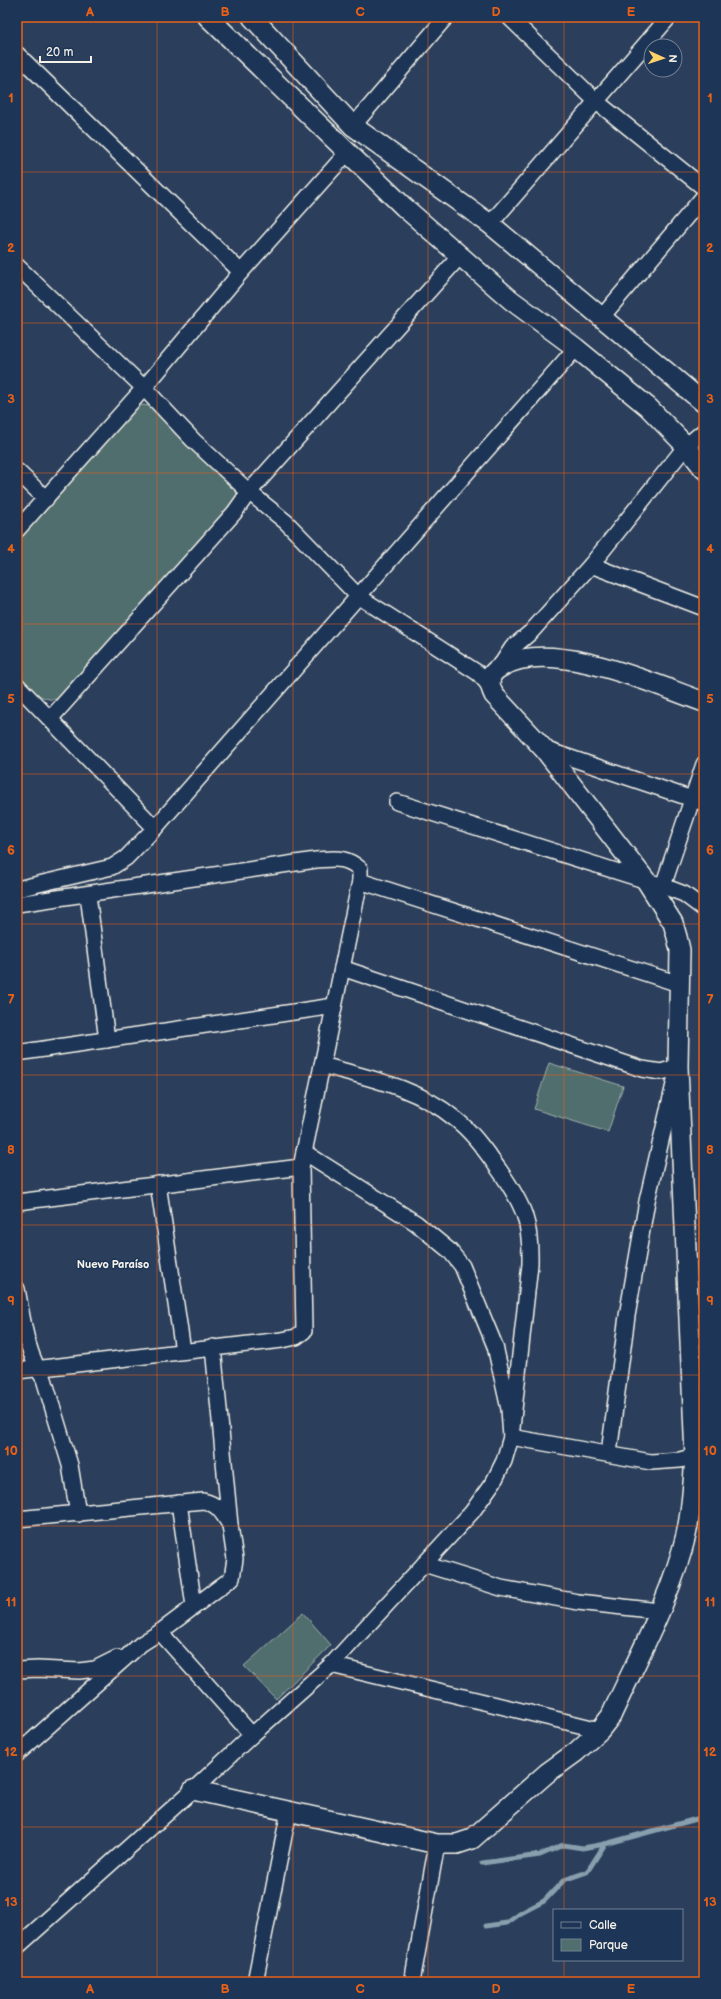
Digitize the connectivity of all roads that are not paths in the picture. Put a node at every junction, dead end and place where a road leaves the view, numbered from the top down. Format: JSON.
{"nodes":[{"id":1,"x":208,"y":17,"type":"edge"},
{"id":2,"x":252,"y":17,"type":"edge"},
{"id":3,"x":446,"y":17,"type":"edge"},
{"id":4,"x":509,"y":17,"type":"edge"},
{"id":5,"x":669,"y":17,"type":"edge"},
{"id":6,"x":17,"y":54,"type":"edge"},
{"id":7,"x":597,"y":102,"type":"junction"},
{"id":8,"x":353,"y":126,"type":"junction"},
{"id":9,"x":347,"y":153,"type":"junction"},
{"id":10,"x":704,"y":188,"type":"edge"},
{"id":11,"x":704,"y":196,"type":"edge"},
{"id":12,"x":490,"y":224,"type":"junction"},
{"id":13,"x":460,"y":256,"type":"junction"},
{"id":14,"x":17,"y":266,"type":"edge"},
{"id":15,"x":241,"y":272,"type":"junction"},
{"id":16,"x":601,"y":318,"type":"junction"},
{"id":17,"x":576,"y":348,"type":"junction"},
{"id":18,"x":144,"y":388,"type":"junction"},
{"id":19,"x":704,"y":403,"type":"edge"},
{"id":20,"x":704,"y":431,"type":"edge"},
{"id":21,"x":686,"y":446,"type":"junction"},
{"id":22,"x":704,"y":469,"type":"edge"},
{"id":23,"x":17,"y":471,"type":"edge"},
{"id":24,"x":249,"y":492,"type":"junction"},
{"id":25,"x":46,"y":499,"type":"junction"},
{"id":26,"x":17,"y":530,"type":"edge"},
{"id":27,"x":591,"y":565,"type":"junction"},
{"id":28,"x":358,"y":596,"type":"junction"},
{"id":29,"x":704,"y":608,"type":"edge"},
{"id":30,"x":499,"y":668,"type":"junction"},
{"id":31,"x":17,"y":685,"type":"edge"},
{"id":32,"x":489,"y":685,"type":"junction"},
{"id":33,"x":704,"y":702,"type":"edge"},
{"id":34,"x":50,"y":719,"type":"junction"},
{"id":35,"x":544,"y":749,"type":"junction"},
{"id":36,"x":704,"y":764,"type":"edge"},
{"id":37,"x":698,"y":801,"type":"edge"},
{"id":38,"x":397,"y":802,"type":"dead end"},
{"id":39,"x":155,"y":828,"type":"junction"},
{"id":40,"x":360,"y":881,"type":"junction"},
{"id":41,"x":655,"y":884,"type":"junction"},
{"id":42,"x":17,"y":889,"type":"edge"},
{"id":43,"x":88,"y":895,"type":"junction"},
{"id":44,"x":17,"y":904,"type":"edge"},
{"id":45,"x":704,"y":909,"type":"edge"},
{"id":46,"x":342,"y":968,"type":"junction"},
{"id":47,"x":679,"y":984,"type":"junction"},
{"id":48,"x":334,"y":1006,"type":"junction"},
{"id":49,"x":107,"y":1040,"type":"junction"},
{"id":50,"x":17,"y":1053,"type":"edge"},
{"id":51,"x":322,"y":1065,"type":"junction"},
{"id":52,"x":678,"y":1067,"type":"junction"},
{"id":53,"x":304,"y":1152,"type":"junction"},
{"id":54,"x":301,"y":1167,"type":"junction"},
{"id":55,"x":158,"y":1184,"type":"junction"},
{"id":56,"x":17,"y":1202,"type":"edge"},
{"id":57,"x":17,"y":1289,"type":"edge"},
{"id":58,"x":213,"y":1347,"type":"junction"},
{"id":59,"x":182,"y":1351,"type":"junction"},
{"id":60,"x":36,"y":1368,"type":"junction"},
{"id":61,"x":17,"y":1371,"type":"edge"},
{"id":62,"x":511,"y":1437,"type":"junction"},
{"id":63,"x":609,"y":1453,"type":"junction"},
{"id":64,"x":699,"y":1457,"type":"edge"},
{"id":65,"x":179,"y":1503,"type":"junction"},
{"id":66,"x":78,"y":1514,"type":"junction"},
{"id":67,"x":17,"y":1519,"type":"edge"},
{"id":68,"x":230,"y":1526,"type":"junction"},
{"id":69,"x":424,"y":1564,"type":"junction"},
{"id":70,"x":194,"y":1606,"type":"junction"},
{"id":71,"x":660,"y":1611,"type":"junction"},
{"id":72,"x":160,"y":1632,"type":"junction"},
{"id":73,"x":141,"y":1644,"type":"junction"},
{"id":74,"x":331,"y":1665,"type":"junction"},
{"id":75,"x":17,"y":1670,"type":"edge"},
{"id":76,"x":600,"y":1730,"type":"junction"},
{"id":77,"x":252,"y":1735,"type":"junction"},
{"id":78,"x":17,"y":1754,"type":"edge"},
{"id":79,"x":193,"y":1790,"type":"junction"},
{"id":80,"x":289,"y":1811,"type":"junction"},
{"id":81,"x":437,"y":1844,"type":"junction"},
{"id":82,"x":17,"y":1947,"type":"edge"},
{"id":83,"x":255,"y":1982,"type":"edge"},
{"id":84,"x":412,"y":1982,"type":"edge"}],
"edges":[{"from":1,"to":9,"type":"street"},
{"from":2,"to":8,"type":"street"},
{"from":3,"to":8,"type":"street"},
{"from":4,"to":7,"type":"street"},
{"from":5,"to":7,"type":"street"},
{"from":6,"to":15,"type":"street"},
{"from":7,"to":10,"type":"street"},
{"from":7,"to":12,"type":"street"},
{"from":8,"to":12,"type":"street"},
{"from":9,"to":13,"type":"street"},
{"from":9,"to":15,"type":"street"},
{"from":11,"to":16,"type":"street"},
{"from":12,"to":16,"type":"street"},
{"from":13,"to":17,"type":"street"},
{"from":13,"to":24,"type":"street"},
{"from":14,"to":18,"type":"street"},
{"from":15,"to":18,"type":"street"},
{"from":16,"to":19,"type":"street"},
{"from":17,"to":21,"type":"street"},
{"from":17,"to":28,"type":"street"},
{"from":18,"to":24,"type":"street"},
{"from":18,"to":25,"type":"street"},
{"from":20,"to":21,"type":"street"},
{"from":21,"to":22,"type":"street"},
{"from":21,"to":27,"type":"street"},
{"from":23,"to":25,"type":"street"},
{"from":24,"to":28,"type":"street"},
{"from":24,"to":34,"type":"street"},
{"from":25,"to":26,"type":"street"},
{"from":27,"to":29,"type":"street"},
{"from":27,"to":30,"type":"street"},
{"from":28,"to":32,"type":"street"},
{"from":28,"to":39,"type":"street"},
{"from":30,"to":32,"type":"street"},
{"from":30,"to":33,"type":"street"},
{"from":31,"to":34,"type":"street"},
{"from":32,"to":35,"type":"street"},
{"from":34,"to":39,"type":"street"},
{"from":35,"to":37,"type":"street"},
{"from":35,"to":41,"type":"street"},
{"from":36,"to":37,"type":"street"},
{"from":37,"to":41,"type":"street"},
{"from":38,"to":41,"type":"street"},
{"from":39,"to":42,"type":"street"},
{"from":40,"to":43,"type":"street"},
{"from":40,"to":46,"type":"street"},
{"from":40,"to":47,"type":"street"},
{"from":41,"to":45,"type":"street"},
{"from":41,"to":47,"type":"street"},
{"from":43,"to":44,"type":"street"},
{"from":43,"to":49,"type":"street"},
{"from":46,"to":48,"type":"street"},
{"from":46,"to":52,"type":"street"},
{"from":47,"to":52,"type":"street"},
{"from":48,"to":49,"type":"street"},
{"from":48,"to":51,"type":"street"},
{"from":49,"to":50,"type":"street"},
{"from":51,"to":53,"type":"street"},
{"from":51,"to":62,"type":"street"},
{"from":52,"to":63,"type":"street"},
{"from":52,"to":64,"type":"street"},
{"from":53,"to":54,"type":"street"},
{"from":53,"to":62,"type":"street"},
{"from":54,"to":55,"type":"street"},
{"from":54,"to":58,"type":"street"},
{"from":55,"to":56,"type":"street"},
{"from":55,"to":59,"type":"street"},
{"from":57,"to":60,"type":"street"},
{"from":58,"to":59,"type":"street"},
{"from":58,"to":68,"type":"street"},
{"from":59,"to":60,"type":"street"},
{"from":60,"to":61,"type":"street"},
{"from":60,"to":66,"type":"street"},
{"from":62,"to":63,"type":"street"},
{"from":62,"to":69,"type":"street"},
{"from":63,"to":64,"type":"street"},
{"from":64,"to":71,"type":"street"},
{"from":65,"to":66,"type":"street"},
{"from":65,"to":68,"type":"street"},
{"from":65,"to":70,"type":"street"},
{"from":66,"to":67,"type":"street"},
{"from":68,"to":70,"type":"street"},
{"from":69,"to":71,"type":"street"},
{"from":69,"to":74,"type":"street"},
{"from":70,"to":72,"type":"street"},
{"from":71,"to":76,"type":"street"},
{"from":72,"to":73,"type":"street"},
{"from":72,"to":77,"type":"street"},
{"from":73,"to":75,"type":"street"},
{"from":73,"to":78,"type":"street"},
{"from":74,"to":76,"type":"street"},
{"from":74,"to":77,"type":"street"},
{"from":76,"to":81,"type":"street"},
{"from":77,"to":79,"type":"street"},
{"from":79,"to":80,"type":"street"},
{"from":79,"to":82,"type":"street"},
{"from":80,"to":81,"type":"street"},
{"from":80,"to":83,"type":"street"},
{"from":81,"to":84,"type":"street"}]}
